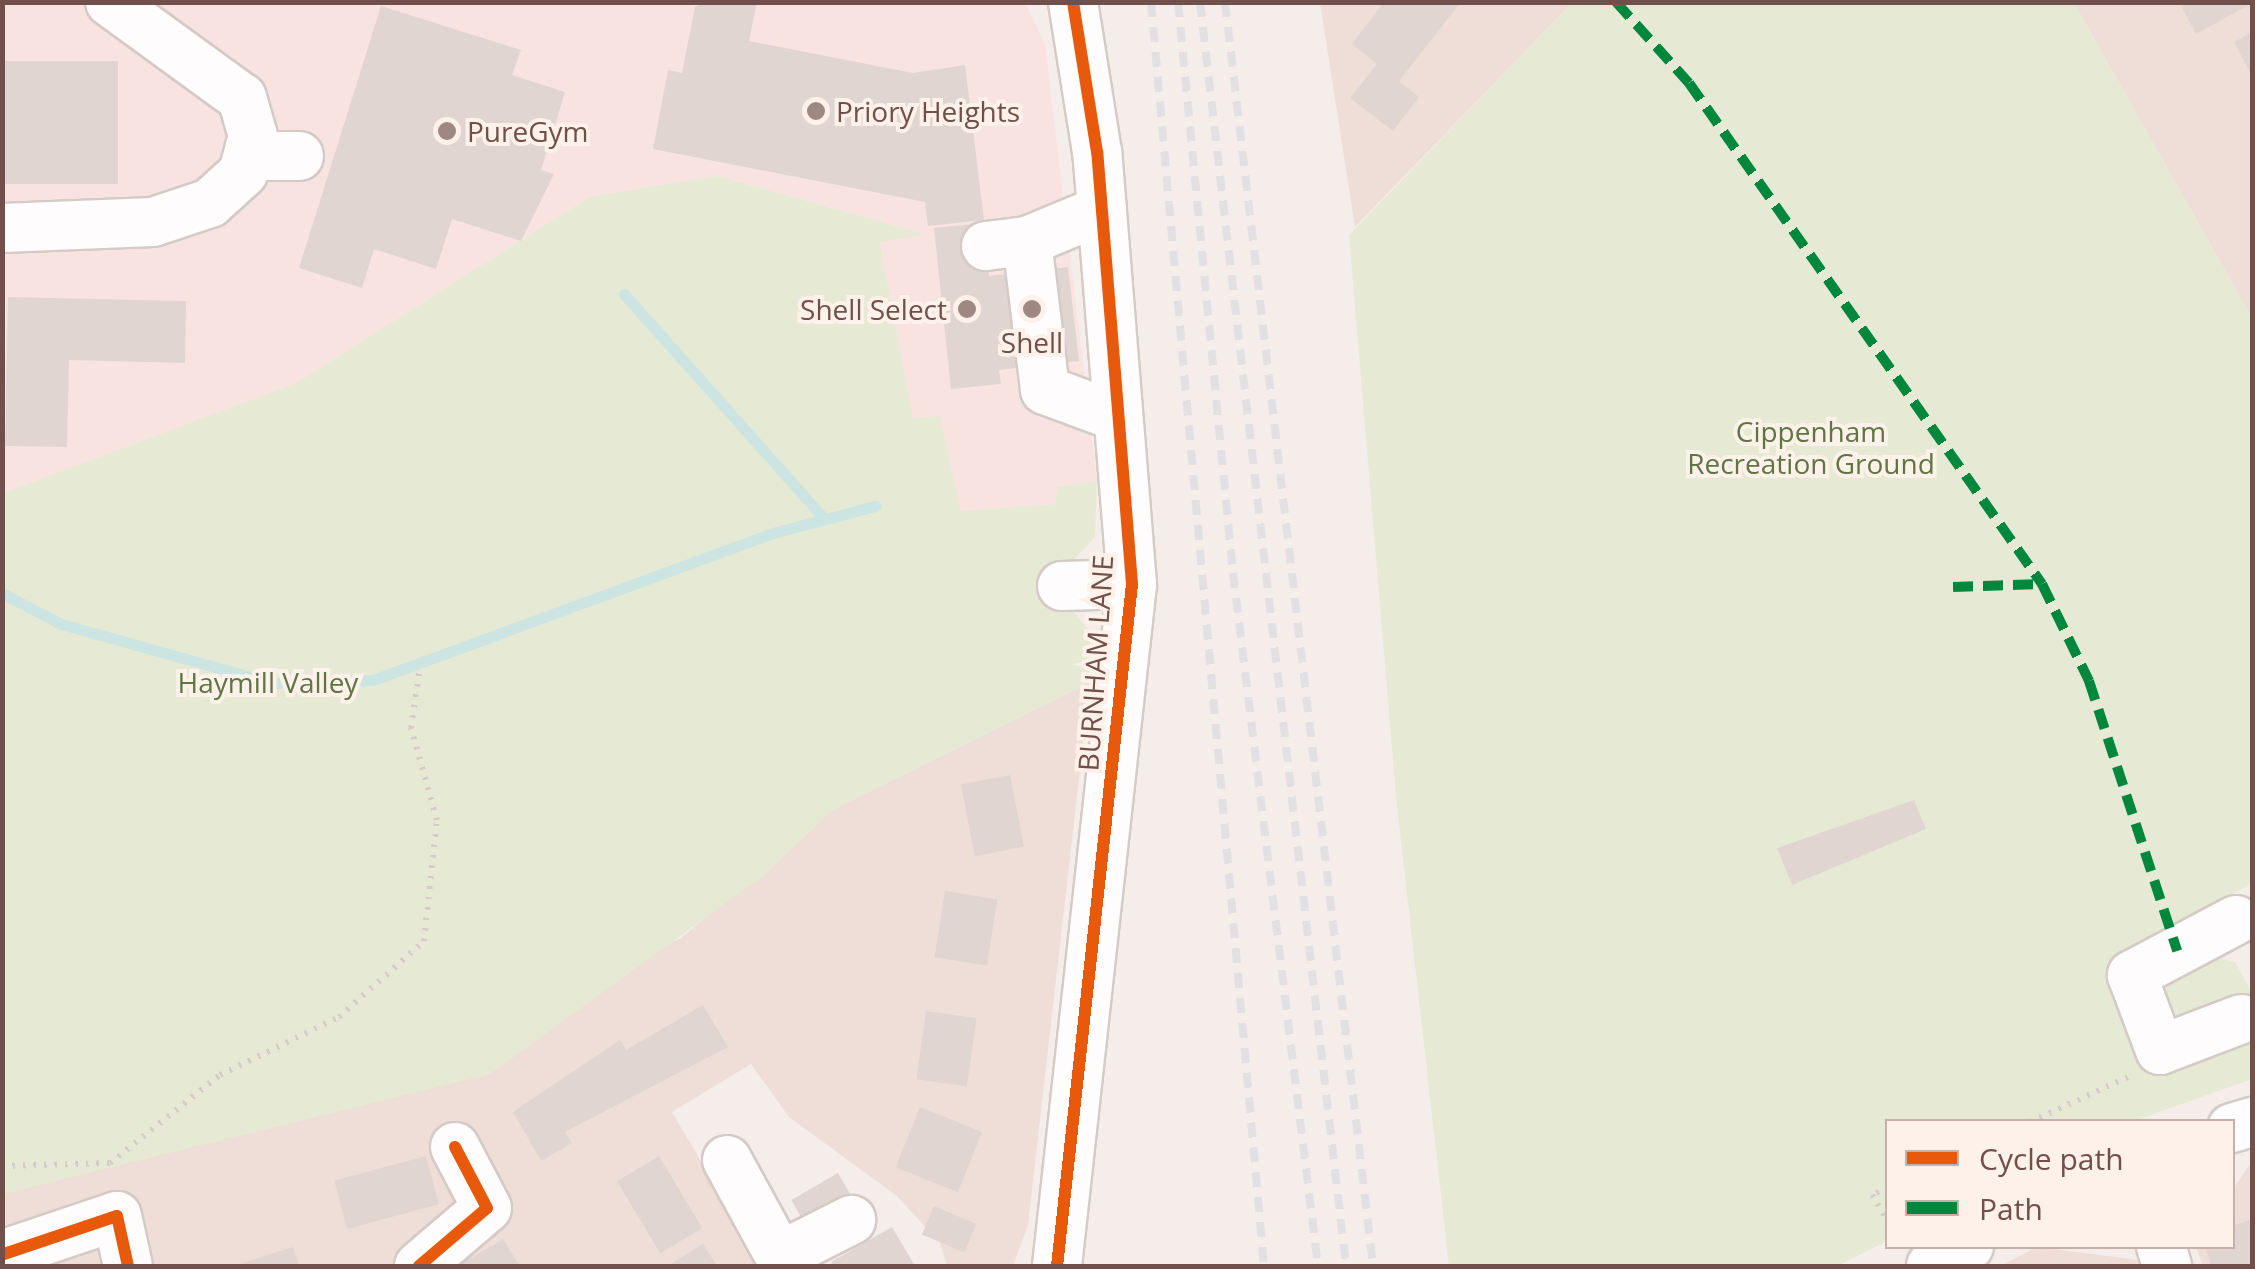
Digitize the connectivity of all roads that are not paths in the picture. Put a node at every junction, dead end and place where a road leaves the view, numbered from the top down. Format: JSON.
{"nodes":[{"id":1,"x":110,"y":2,"type":"edge"},
{"id":2,"x":1072,"y":2,"type":"edge"},
{"id":3,"x":250,"y":156,"type":"junction"},
{"id":4,"x":300,"y":156,"type":"dead end"},
{"id":5,"x":1102,"y":210,"type":"junction"},
{"id":6,"x":2,"y":228,"type":"edge"},
{"id":7,"x":1118,"y":417,"type":"junction"},
{"id":8,"x":1132,"y":584,"type":"junction"},
{"id":9,"x":1062,"y":586,"type":"dead end"},
{"id":10,"x":2247,"y":926,"type":"edge"},
{"id":11,"x":2241,"y":1019,"type":"dead end"},
{"id":12,"x":456,"y":1146,"type":"dead end"},
{"id":13,"x":728,"y":1160,"type":"dead end"},
{"id":14,"x":851,"y":1220,"type":"dead end"},
{"id":15,"x":4,"y":1254,"type":"edge"},
{"id":16,"x":782,"y":1261,"type":"edge"},
{"id":17,"x":128,"y":1266,"type":"edge"},
{"id":18,"x":419,"y":1266,"type":"edge"},
{"id":19,"x":1057,"y":1266,"type":"edge"}],
"edges":[{"from":1,"to":3,"type":"street"},
{"from":2,"to":5,"type":"street","name":"BURNHAM LANE"},
{"from":3,"to":4,"type":"street"},
{"from":3,"to":6,"type":"street"},
{"from":5,"to":7,"type":"street","name":"BURNHAM LANE"},
{"from":5,"to":7,"type":"street"},
{"from":7,"to":8,"type":"street","name":"BURNHAM LANE"},
{"from":8,"to":9,"type":"street"},
{"from":8,"to":19,"type":"street","name":"BURNHAM LANE"},
{"from":10,"to":11,"type":"street"},
{"from":12,"to":18,"type":"street"},
{"from":13,"to":16,"type":"street"},
{"from":14,"to":16,"type":"street"},
{"from":15,"to":17,"type":"street"}]}
